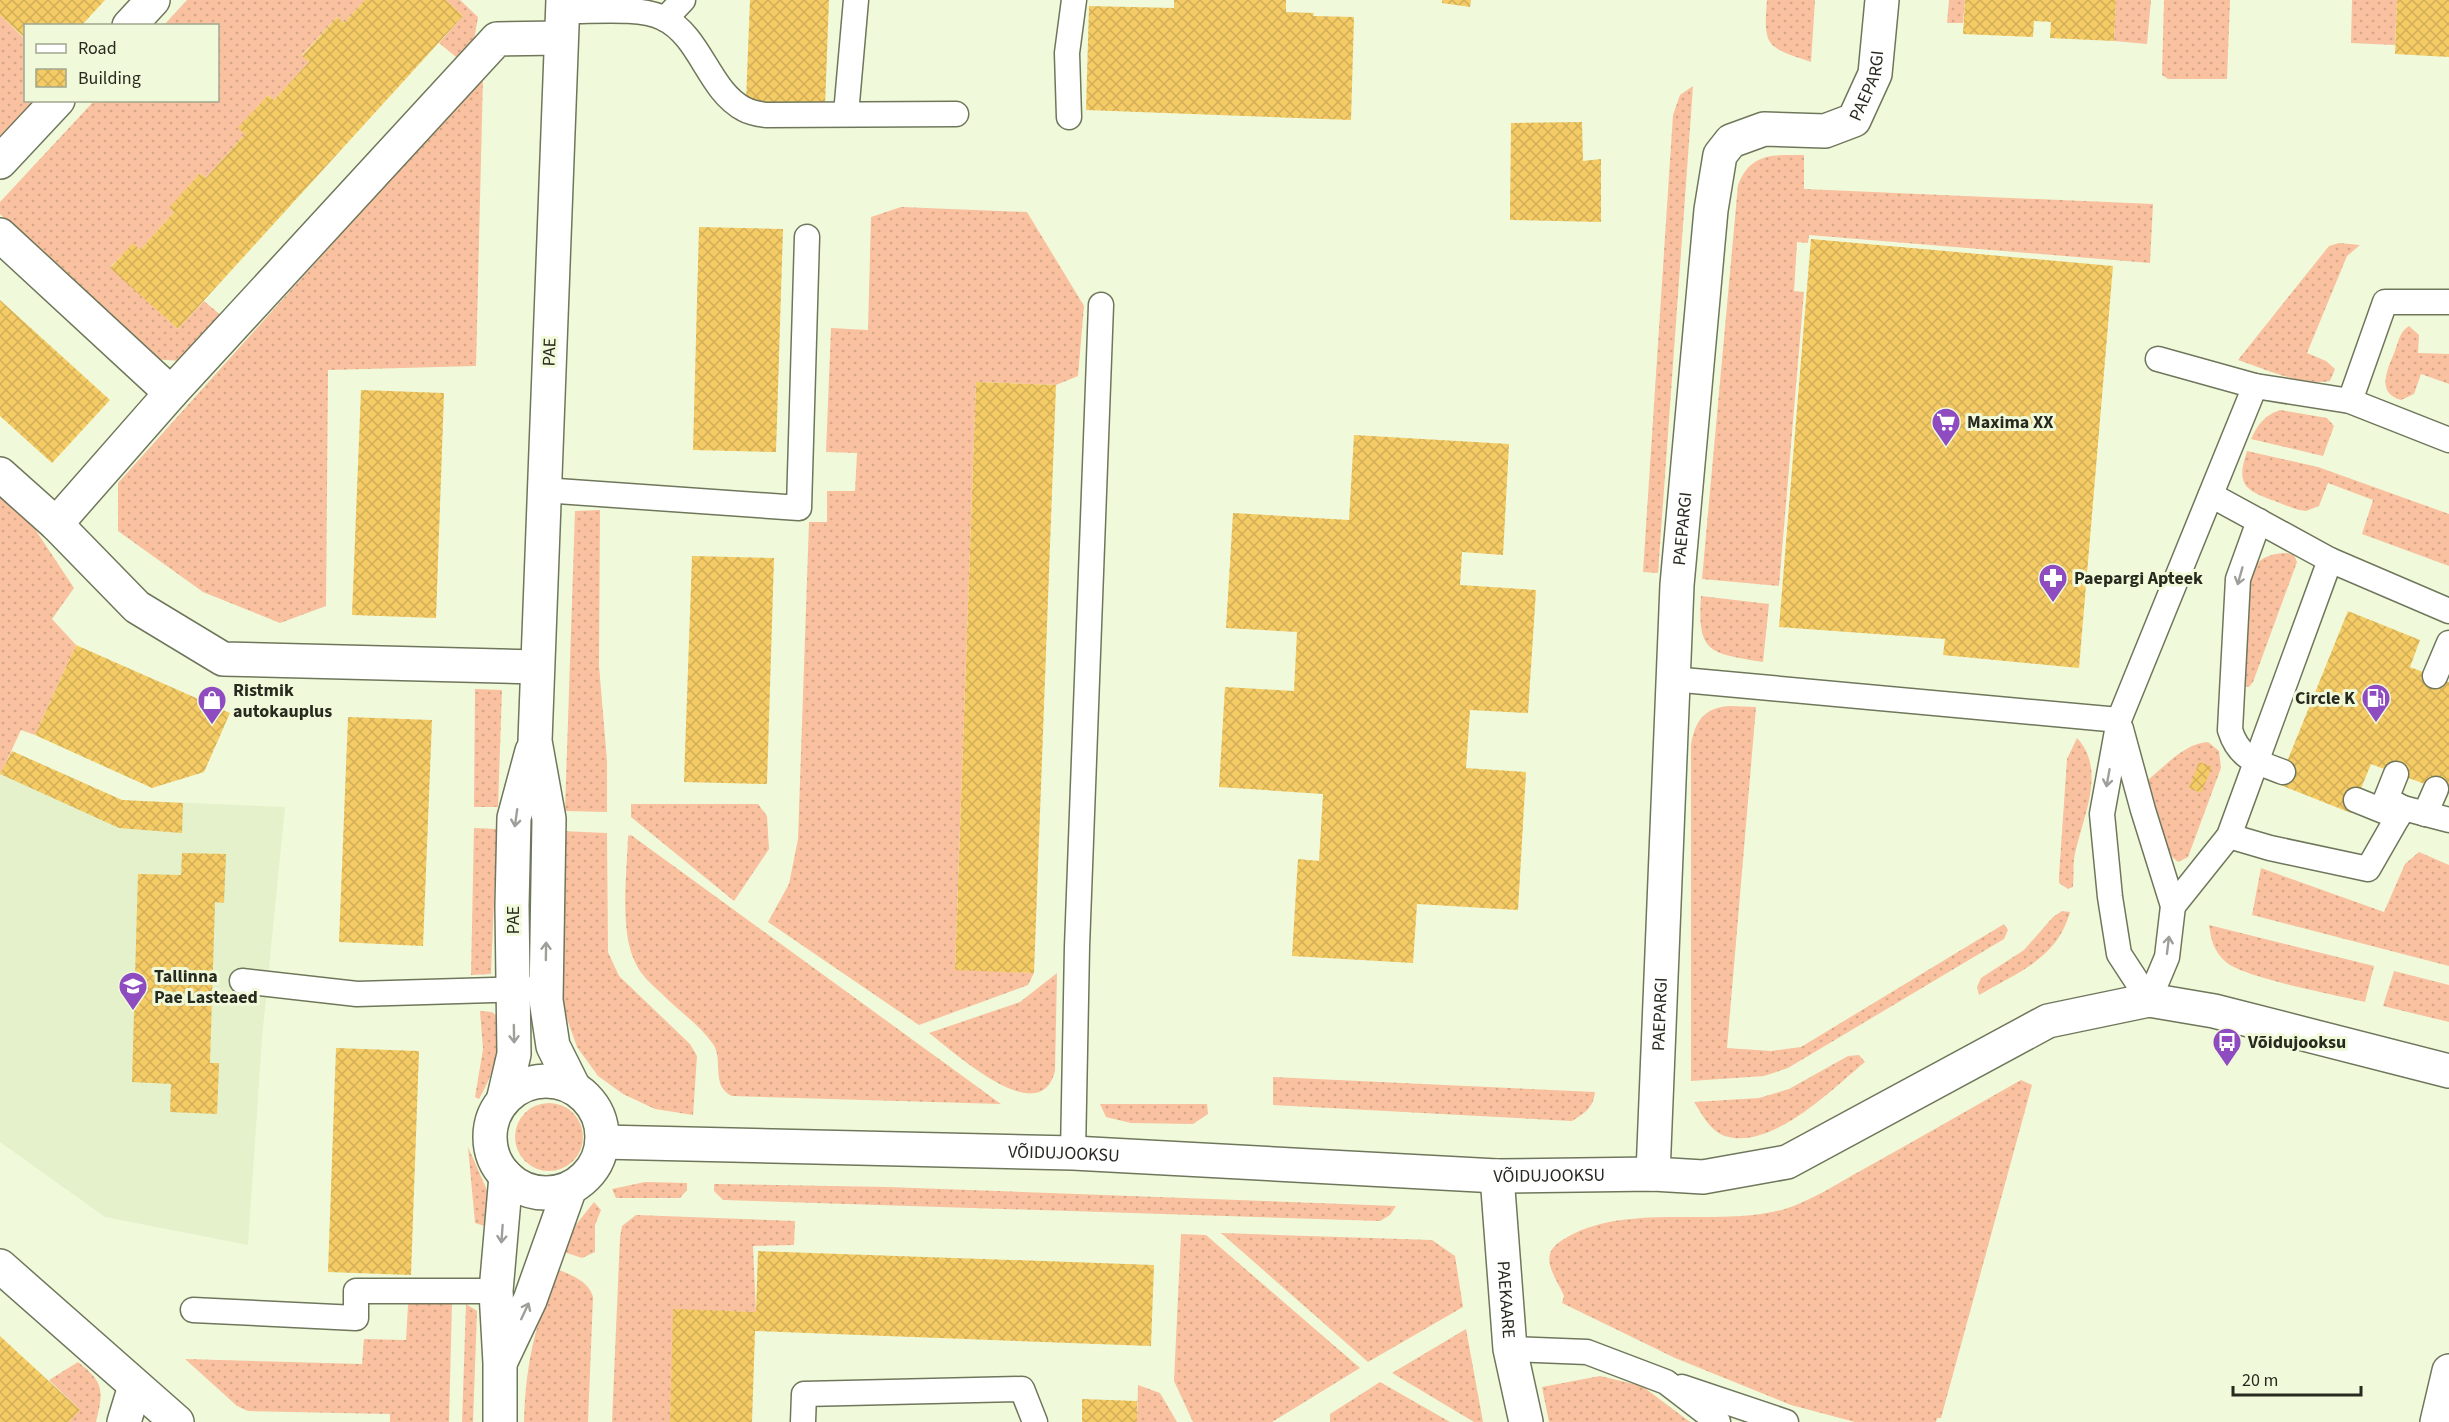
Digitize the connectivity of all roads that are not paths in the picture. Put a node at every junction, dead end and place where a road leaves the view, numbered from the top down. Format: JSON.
{"nodes":[{"id":1,"x":153,"y":0,"type":"edge"},
{"id":2,"x":683,"y":0,"type":"edge"},
{"id":3,"x":856,"y":0,"type":"edge"},
{"id":4,"x":1074,"y":0,"type":"edge"},
{"id":5,"x":1881,"y":0,"type":"edge"},
{"id":6,"x":562,"y":16,"type":"edge"},
{"id":7,"x":665,"y":19,"type":"junction"},
{"id":8,"x":131,"y":24,"type":"edge"},
{"id":9,"x":56,"y":102,"type":"edge"},
{"id":10,"x":846,"y":114,"type":"junction"},
{"id":11,"x":956,"y":114,"type":"dead end"},
{"id":12,"x":1069,"y":117,"type":"dead end"},
{"id":13,"x":0,"y":162,"type":"edge"},
{"id":14,"x":0,"y":235,"type":"edge"},
{"id":15,"x":807,"y":237,"type":"dead end"},
{"id":16,"x":2449,"y":302,"type":"edge"},
{"id":17,"x":1101,"y":305,"type":"dead end"},
{"id":18,"x":2158,"y":359,"type":"dead end"},
{"id":19,"x":2255,"y":386,"type":"junction"},
{"id":20,"x":171,"y":393,"type":"junction"},
{"id":21,"x":2350,"y":401,"type":"junction"},
{"id":22,"x":2449,"y":440,"type":"edge"},
{"id":23,"x":0,"y":474,"type":"edge"},
{"id":24,"x":543,"y":490,"type":"junction"},
{"id":25,"x":2211,"y":495,"type":"junction"},
{"id":26,"x":2259,"y":521,"type":"junction"},
{"id":27,"x":56,"y":524,"type":"junction"},
{"id":28,"x":2330,"y":560,"type":"junction"},
{"id":29,"x":2449,"y":611,"type":"edge"},
{"id":30,"x":2449,"y":643,"type":"edge"},
{"id":31,"x":536,"y":667,"type":"junction"},
{"id":32,"x":2435,"y":676,"type":"dead end"},
{"id":33,"x":1672,"y":679,"type":"junction"},
{"id":34,"x":2119,"y":720,"type":"junction"},
{"id":35,"x":535,"y":741,"type":"junction"},
{"id":36,"x":2256,"y":762,"type":"junction"},
{"id":37,"x":2283,"y":772,"type":"dead end"},
{"id":38,"x":2396,"y":774,"type":"dead end"},
{"id":39,"x":2436,"y":789,"type":"dead end"},
{"id":40,"x":2356,"y":800,"type":"dead end"},
{"id":41,"x":2409,"y":813,"type":"junction"},
{"id":42,"x":2449,"y":820,"type":"edge"},
{"id":43,"x":2229,"y":836,"type":"junction"},
{"id":44,"x":2173,"y":906,"type":"junction"},
{"id":45,"x":242,"y":981,"type":"dead end"},
{"id":46,"x":513,"y":989,"type":"junction"},
{"id":47,"x":546,"y":989,"type":"junction"},
{"id":48,"x":2149,"y":1000,"type":"junction"},
{"id":49,"x":2449,"y":1071,"type":"edge"},
{"id":50,"x":574,"y":1088,"type":"junction"},
{"id":51,"x":503,"y":1101,"type":"junction"},
{"id":52,"x":602,"y":1142,"type":"junction"},
{"id":53,"x":1073,"y":1153,"type":"junction"},
{"id":54,"x":1653,"y":1174,"type":"junction"},
{"id":55,"x":506,"y":1176,"type":"junction"},
{"id":56,"x":1497,"y":1176,"type":"junction"},
{"id":57,"x":570,"y":1188,"type":"junction"},
{"id":58,"x":0,"y":1266,"type":"edge"},
{"id":59,"x":496,"y":1291,"type":"junction"},
{"id":60,"x":193,"y":1310,"type":"dead end"},
{"id":61,"x":1510,"y":1349,"type":"junction"},
{"id":62,"x":500,"y":1364,"type":"junction"},
{"id":63,"x":2449,"y":1371,"type":"edge"},
{"id":64,"x":1666,"y":1382,"type":"junction"},
{"id":65,"x":135,"y":1386,"type":"junction"},
{"id":66,"x":124,"y":1422,"type":"edge"},
{"id":67,"x":177,"y":1422,"type":"edge"},
{"id":68,"x":500,"y":1422,"type":"edge"},
{"id":69,"x":803,"y":1422,"type":"edge"},
{"id":70,"x":1035,"y":1422,"type":"edge"},
{"id":71,"x":1526,"y":1422,"type":"edge"},
{"id":72,"x":1718,"y":1422,"type":"edge"},
{"id":73,"x":1786,"y":1422,"type":"edge"},
{"id":74,"x":2437,"y":1422,"type":"edge"}],
"edges":[{"from":1,"to":8,"type":"street"},
{"from":2,"to":7,"type":"lane"},
{"from":3,"to":10,"type":"lane"},
{"from":4,"to":12,"type":"lane"},
{"from":5,"to":33,"type":"street","name":"PAEPARGI"},
{"from":6,"to":7,"type":"lane"},
{"from":6,"to":20,"type":"street"},
{"from":6,"to":24,"type":"street","name":"PAE"},
{"from":7,"to":10,"type":"lane"},
{"from":9,"to":13,"type":"street"},
{"from":10,"to":11,"type":"lane"},
{"from":14,"to":20,"type":"street"},
{"from":15,"to":24,"type":"lane"},
{"from":16,"to":21,"type":"lane"},
{"from":17,"to":53,"type":"lane"},
{"from":18,"to":19,"type":"lane"},
{"from":19,"to":21,"type":"lane"},
{"from":19,"to":25,"type":"lane"},
{"from":20,"to":27,"type":"street"},
{"from":21,"to":22,"type":"lane"},
{"from":23,"to":27,"type":"street"},
{"from":24,"to":31,"type":"street","name":"PAE"},
{"from":25,"to":26,"type":"lane"},
{"from":25,"to":34,"type":"lane"},
{"from":26,"to":28,"type":"lane"},
{"from":26,"to":36,"type":"lane","one_way":true},
{"from":27,"to":31,"type":"street"},
{"from":28,"to":29,"type":"lane"},
{"from":28,"to":36,"type":"lane"},
{"from":30,"to":32,"type":"lane"},
{"from":31,"to":35,"type":"street","name":"PAE"},
{"from":33,"to":34,"type":"lane"},
{"from":33,"to":54,"type":"street","name":"PAEPARGI"},
{"from":34,"to":44,"type":"lane"},
{"from":34,"to":48,"type":"lane","one_way":true},
{"from":35,"to":46,"type":"street","name":"PAE","one_way":true},
{"from":47,"to":35,"type":"street","name":"PAE","one_way":true},
{"from":36,"to":37,"type":"lane"},
{"from":36,"to":43,"type":"lane"},
{"from":38,"to":41,"type":"lane"},
{"from":39,"to":41,"type":"lane"},
{"from":40,"to":41,"type":"lane"},
{"from":41,"to":42,"type":"lane"},
{"from":41,"to":43,"type":"lane"},
{"from":43,"to":44,"type":"lane"},
{"from":48,"to":44,"type":"lane","one_way":true},
{"from":45,"to":46,"type":"lane"},
{"from":46,"to":47,"type":"lane"},
{"from":46,"to":51,"type":"street","name":"PAE","one_way":true},
{"from":47,"to":50,"type":"street","name":"PAE"},
{"from":48,"to":49,"type":"street","name":"VÕIDUJOOKSU"},
{"from":48,"to":54,"type":"street","name":"VÕIDUJOOKSU"},
{"from":50,"to":51,"type":"street"},
{"from":50,"to":52,"type":"street"},
{"from":51,"to":55,"type":"street"},
{"from":52,"to":53,"type":"street","name":"VÕIDUJOOKSU"},
{"from":52,"to":57,"type":"street"},
{"from":53,"to":56,"type":"street","name":"VÕIDUJOOKSU"},
{"from":54,"to":56,"type":"street","name":"VÕIDUJOOKSU"},
{"from":55,"to":57,"type":"street"},
{"from":55,"to":59,"type":"street","one_way":true},
{"from":56,"to":61,"type":"street","name":"PAEKAARE"},
{"from":62,"to":57,"type":"street","one_way":true},
{"from":58,"to":65,"type":"street"},
{"from":59,"to":60,"type":"lane"},
{"from":59,"to":62,"type":"street"},
{"from":61,"to":64,"type":"lane"},
{"from":61,"to":71,"type":"street","name":"PAEKAARE"},
{"from":62,"to":68,"type":"street"},
{"from":63,"to":74,"type":"street"},
{"from":64,"to":72,"type":"lane"},
{"from":64,"to":73,"type":"lane"},
{"from":65,"to":66,"type":"street"},
{"from":65,"to":67,"type":"street"},
{"from":69,"to":70,"type":"lane"}]}
